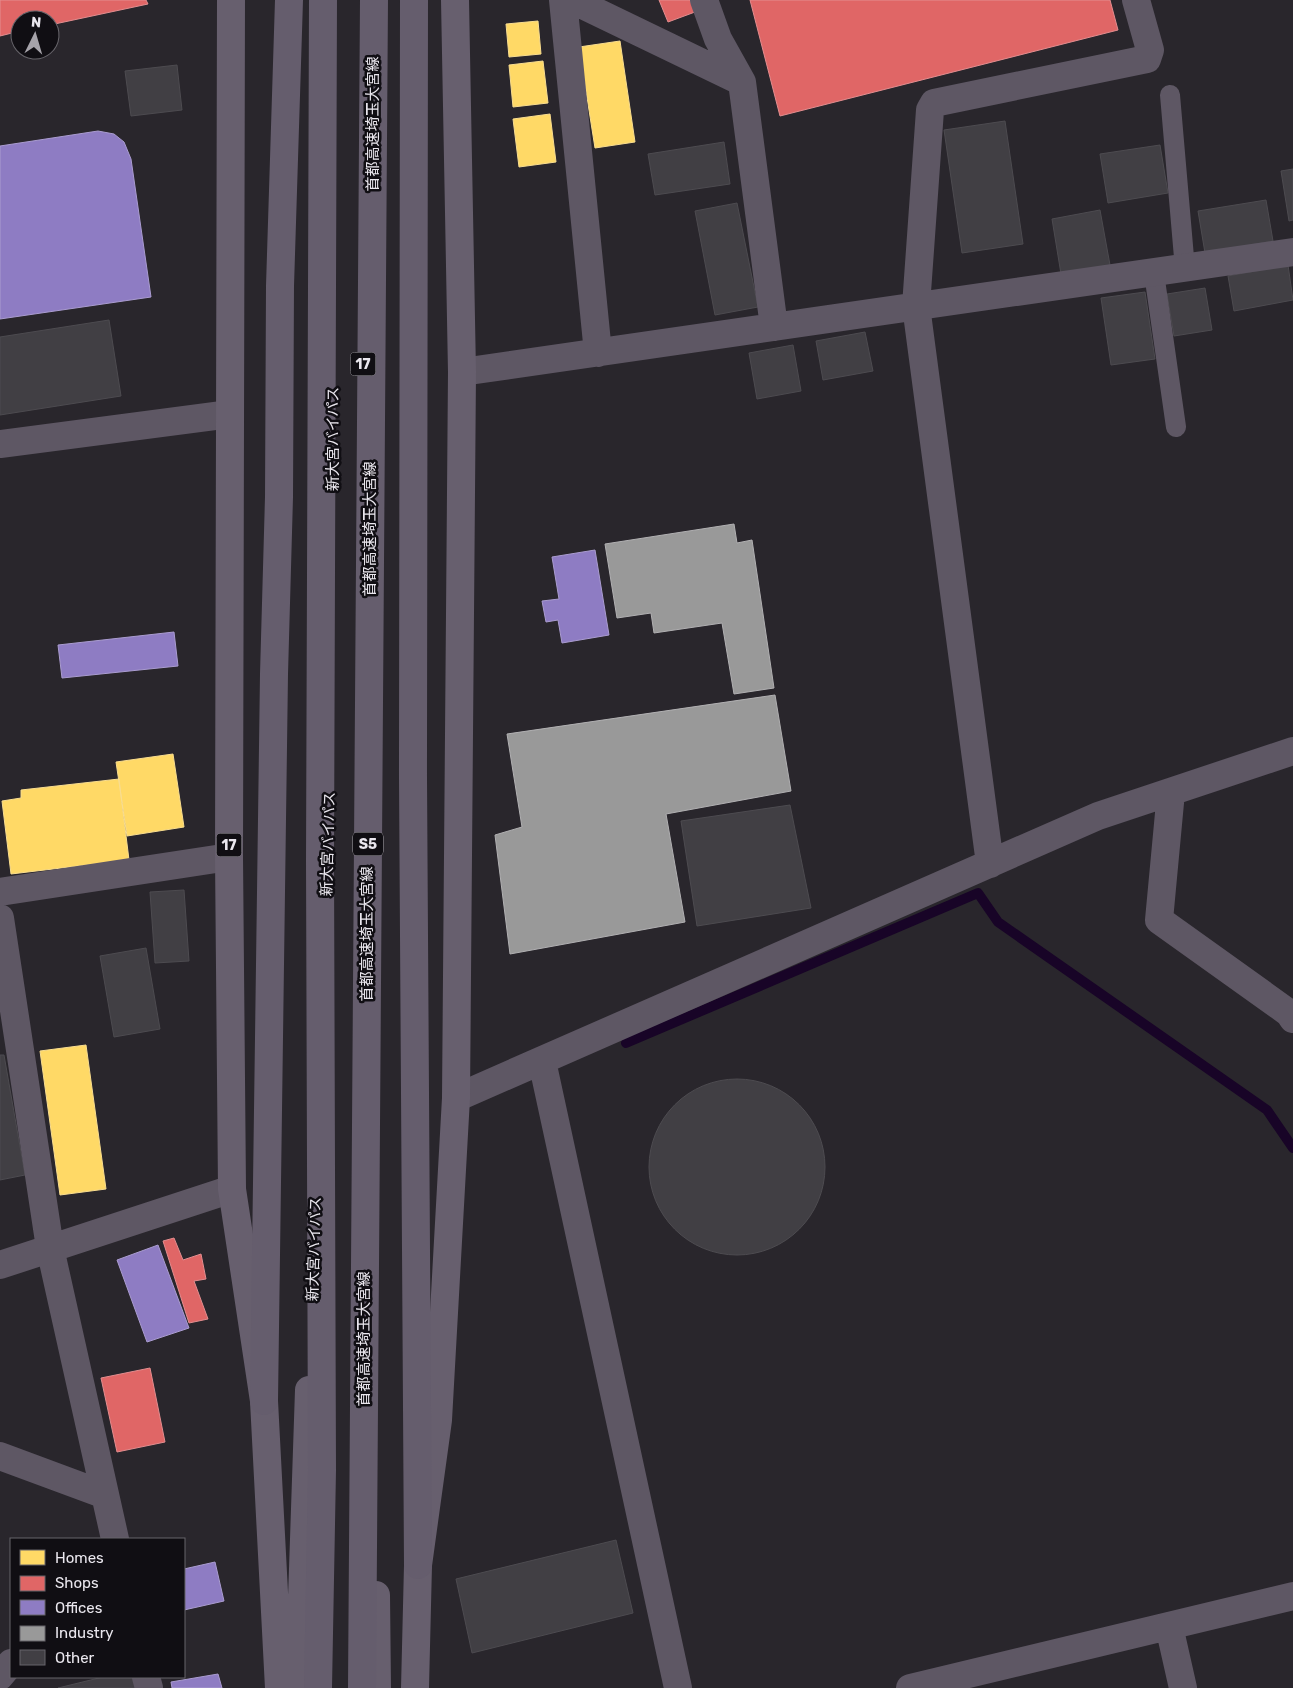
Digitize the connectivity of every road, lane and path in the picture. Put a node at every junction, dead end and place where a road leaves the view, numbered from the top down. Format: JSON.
{"nodes":[{"id":1,"x":231,"y":0,"type":"edge"},
{"id":2,"x":289,"y":0,"type":"edge"},
{"id":3,"x":323,"y":0,"type":"edge"},
{"id":4,"x":336,"y":0,"type":"edge"},
{"id":5,"x":363,"y":0,"type":"edge"},
{"id":6,"x":374,"y":0,"type":"edge"},
{"id":7,"x":414,"y":0,"type":"edge"},
{"id":8,"x":455,"y":0,"type":"edge"},
{"id":9,"x":563,"y":0,"type":"edge"},
{"id":10,"x":572,"y":0,"type":"edge"},
{"id":11,"x":704,"y":0,"type":"edge"},
{"id":12,"x":1136,"y":0,"type":"edge"},
{"id":13,"x":742,"y":82,"type":"junction"},
{"id":14,"x":1170,"y":95,"type":"dead end"},
{"id":15,"x":1293,"y":252,"type":"edge"},
{"id":16,"x":1185,"y":269,"type":"junction"},
{"id":17,"x":1154,"y":273,"type":"junction"},
{"id":18,"x":916,"y":306,"type":"junction"},
{"id":19,"x":774,"y":328,"type":"junction"},
{"id":20,"x":598,"y":353,"type":"junction"},
{"id":21,"x":462,"y":372,"type":"junction"},
{"id":22,"x":230,"y":414,"type":"junction"},
{"id":23,"x":1176,"y":426,"type":"dead end"},
{"id":24,"x":0,"y":444,"type":"edge"},
{"id":25,"x":1293,"y":750,"type":"edge"},
{"id":26,"x":1171,"y":792,"type":"junction"},
{"id":27,"x":229,"y":857,"type":"junction"},
{"id":28,"x":990,"y":864,"type":"junction"},
{"id":29,"x":0,"y":892,"type":"edge"},
{"id":30,"x":0,"y":918,"type":"edge"},
{"id":31,"x":4,"y":968,"type":"edge"},
{"id":32,"x":1293,"y":1019,"type":"edge"},
{"id":33,"x":542,"y":1060,"type":"junction"},
{"id":34,"x":456,"y":1098,"type":"junction"},
{"id":35,"x":232,"y":1189,"type":"junction"},
{"id":36,"x":50,"y":1248,"type":"junction"},
{"id":37,"x":0,"y":1264,"type":"edge"},
{"id":38,"x":264,"y":1401,"type":"junction"},
{"id":39,"x":0,"y":1456,"type":"edge"},
{"id":40,"x":105,"y":1495,"type":"junction"},
{"id":41,"x":115,"y":1538,"type":"edge"},
{"id":42,"x":418,"y":1565,"type":"junction"},
{"id":43,"x":1293,"y":1596,"type":"edge"},
{"id":44,"x":1169,"y":1626,"type":"junction"},
{"id":45,"x":10,"y":1664,"type":"edge"},
{"id":46,"x":0,"y":1676,"type":"edge"},
{"id":47,"x":279,"y":1688,"type":"edge"},
{"id":48,"x":299,"y":1688,"type":"edge"},
{"id":49,"x":318,"y":1688,"type":"edge"},
{"id":50,"x":362,"y":1688,"type":"edge"},
{"id":51,"x":377,"y":1688,"type":"edge"},
{"id":52,"x":415,"y":1688,"type":"edge"},
{"id":53,"x":678,"y":1688,"type":"edge"},
{"id":54,"x":910,"y":1688,"type":"edge"},
{"id":55,"x":1182,"y":1688,"type":"edge"}],
"edges":[{"from":1,"to":22,"type":"highway","number":"17"},
{"from":2,"to":38,"type":"highway"},
{"from":3,"to":49,"type":"highway","bridge":true},
{"from":4,"to":48,"type":"highway","name":"新大宮バイパス","number":"17"},
{"from":5,"to":51,"type":"highway","name":"新大宮バイパス","number":"17"},
{"from":6,"to":50,"type":"highway","name":"首都高速埼玉大宮線","number":"S5","bridge":true},
{"from":7,"to":42,"type":"highway"},
{"from":8,"to":21,"type":"highway"},
{"from":9,"to":20,"type":"street"},
{"from":10,"to":13,"type":"street"},
{"from":11,"to":13,"type":"street"},
{"from":12,"to":18,"type":"street"},
{"from":13,"to":19,"type":"street"},
{"from":14,"to":16,"type":"lane"},
{"from":15,"to":16,"type":"street"},
{"from":16,"to":17,"type":"street"},
{"from":17,"to":18,"type":"street"},
{"from":17,"to":23,"type":"lane"},
{"from":18,"to":19,"type":"street"},
{"from":18,"to":28,"type":"street"},
{"from":19,"to":20,"type":"street"},
{"from":20,"to":21,"type":"street"},
{"from":21,"to":34,"type":"highway"},
{"from":22,"to":24,"type":"street"},
{"from":22,"to":27,"type":"highway","number":"17"},
{"from":25,"to":26,"type":"street"},
{"from":26,"to":28,"type":"street"},
{"from":26,"to":32,"type":"street"},
{"from":27,"to":29,"type":"street"},
{"from":27,"to":35,"type":"highway","number":"17"},
{"from":28,"to":33,"type":"street"},
{"from":30,"to":31,"type":"street"},
{"from":31,"to":36,"type":"street"},
{"from":33,"to":34,"type":"street"},
{"from":33,"to":53,"type":"street"},
{"from":34,"to":42,"type":"highway"},
{"from":35,"to":36,"type":"street"},
{"from":35,"to":38,"type":"highway","number":"17"},
{"from":36,"to":37,"type":"street"},
{"from":36,"to":40,"type":"street"},
{"from":38,"to":47,"type":"highway","number":"17"},
{"from":39,"to":40,"type":"street"},
{"from":40,"to":41,"type":"street"},
{"from":42,"to":52,"type":"highway"},
{"from":43,"to":44,"type":"street"},
{"from":44,"to":54,"type":"street"},
{"from":44,"to":55,"type":"street"},
{"from":45,"to":46,"type":"street"}]}
